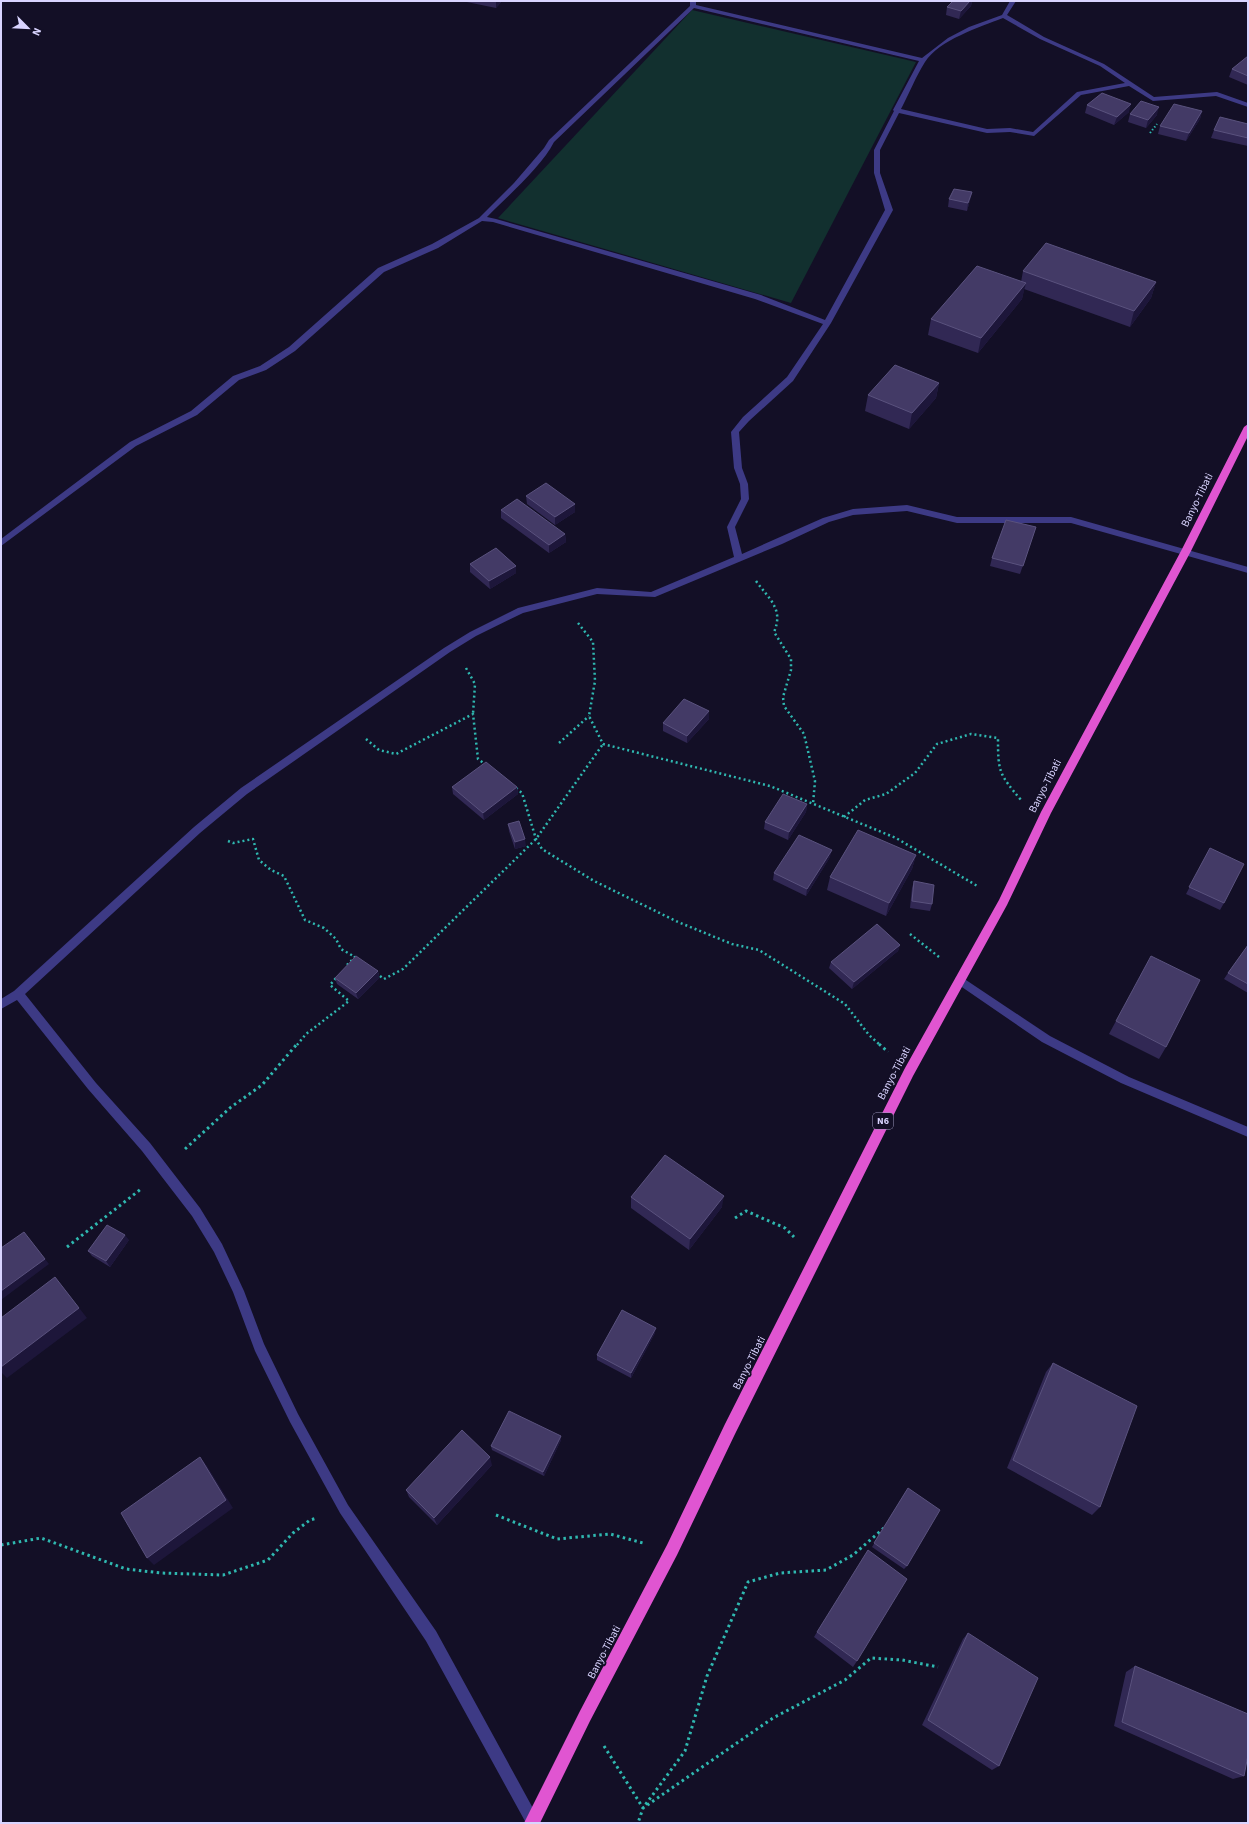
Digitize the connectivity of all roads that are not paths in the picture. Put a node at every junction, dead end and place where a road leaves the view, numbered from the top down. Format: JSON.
{"nodes":[{"id":1,"x":1013,"y":1,"type":"edge"},
{"id":2,"x":693,"y":4,"type":"edge"},
{"id":3,"x":1004,"y":16,"type":"junction"},
{"id":4,"x":922,"y":60,"type":"junction"},
{"id":5,"x":1130,"y":84,"type":"junction"},
{"id":6,"x":1248,"y":105,"type":"edge"},
{"id":7,"x":896,"y":110,"type":"junction"},
{"id":8,"x":481,"y":219,"type":"junction"},
{"id":9,"x":827,"y":323,"type":"junction"},
{"id":10,"x":1248,"y":427,"type":"edge"},
{"id":11,"x":1,"y":543,"type":"edge"},
{"id":12,"x":1186,"y":552,"type":"junction"},
{"id":13,"x":739,"y":559,"type":"junction"},
{"id":14,"x":1248,"y":570,"type":"edge"},
{"id":15,"x":960,"y":980,"type":"junction"},
{"id":16,"x":18,"y":994,"type":"junction"},
{"id":17,"x":1,"y":1005,"type":"edge"},
{"id":18,"x":1248,"y":1132,"type":"edge"},
{"id":19,"x":533,"y":1823,"type":"edge"}],
"edges":[{"from":1,"to":3,"type":"street"},
{"from":2,"to":4,"type":"street"},
{"from":2,"to":8,"type":"street"},
{"from":3,"to":4,"type":"street"},
{"from":3,"to":5,"type":"street"},
{"from":4,"to":7,"type":"street"},
{"from":5,"to":6,"type":"street"},
{"from":5,"to":7,"type":"street"},
{"from":7,"to":9,"type":"street"},
{"from":8,"to":9,"type":"street"},
{"from":8,"to":11,"type":"street"},
{"from":9,"to":13,"type":"street"},
{"from":10,"to":12,"type":"highway","name":"Banyo-Tibati","number":"N6"},
{"from":12,"to":13,"type":"street"},
{"from":12,"to":14,"type":"street"},
{"from":12,"to":15,"type":"highway","name":"Banyo-Tibati","number":"N6"},
{"from":13,"to":16,"type":"street"},
{"from":15,"to":18,"type":"street"},
{"from":15,"to":19,"type":"highway","name":"Banyo-Tibati","number":"N6"},
{"from":16,"to":17,"type":"street"},
{"from":16,"to":19,"type":"street"}]}
